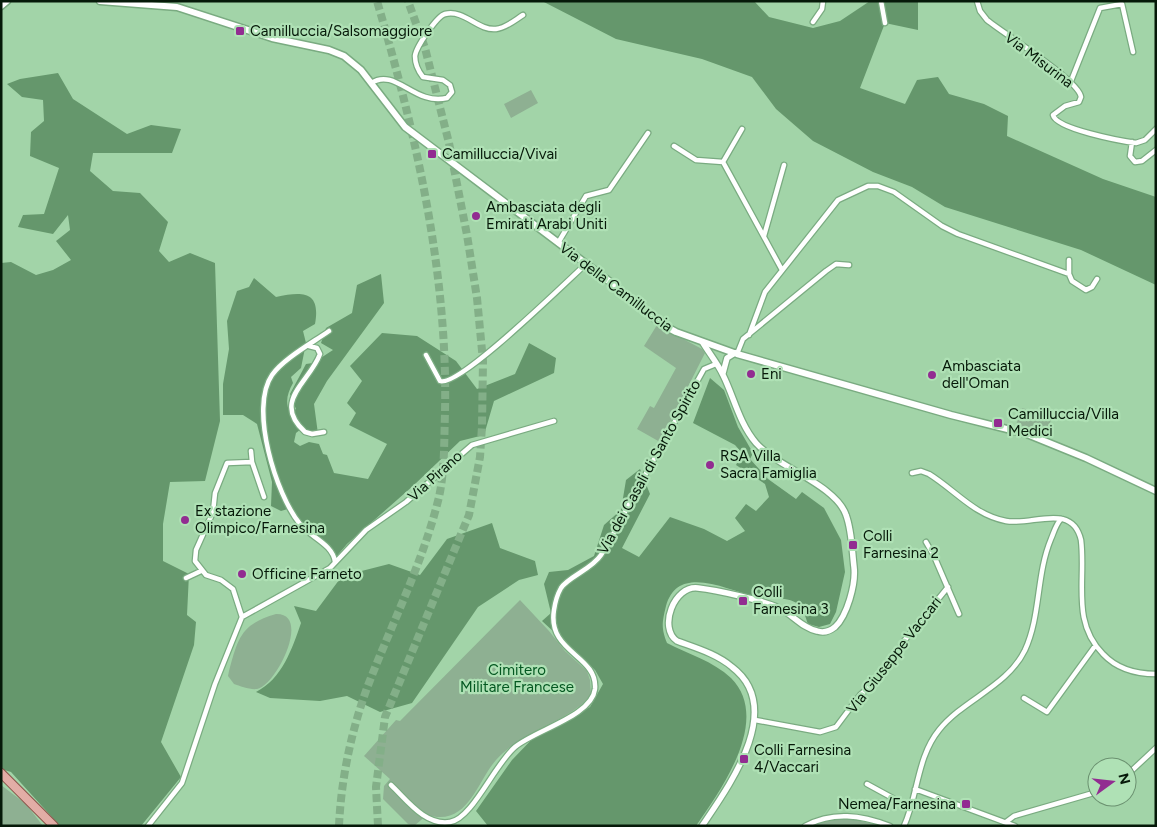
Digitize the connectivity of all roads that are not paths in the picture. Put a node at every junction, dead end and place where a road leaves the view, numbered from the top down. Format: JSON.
{"nodes":[{"id":1,"x":7,"y":1,"type":"edge"},
{"id":2,"x":100,"y":1,"type":"edge"},
{"id":3,"x":823,"y":1,"type":"edge"},
{"id":4,"x":881,"y":1,"type":"edge"},
{"id":5,"x":977,"y":1,"type":"edge"},
{"id":6,"x":1118,"y":3,"type":"edge"},
{"id":7,"x":1,"y":6,"type":"edge"},
{"id":8,"x":523,"y":15,"type":"dead end"},
{"id":9,"x":813,"y":22,"type":"dead end"},
{"id":10,"x":885,"y":22,"type":"dead end"},
{"id":11,"x":1133,"y":52,"type":"dead end"},
{"id":12,"x":1071,"y":81,"type":"junction"},
{"id":13,"x":371,"y":83,"type":"junction"},
{"id":14,"x":742,"y":129,"type":"dead end"},
{"id":15,"x":1156,"y":129,"type":"edge"},
{"id":16,"x":648,"y":133,"type":"dead end"},
{"id":17,"x":1132,"y":142,"type":"junction"},
{"id":18,"x":674,"y":146,"type":"dead end"},
{"id":19,"x":1156,"y":150,"type":"edge"},
{"id":20,"x":723,"y":162,"type":"junction"},
{"id":21,"x":784,"y":165,"type":"dead end"},
{"id":22,"x":764,"y":236,"type":"junction"},
{"id":23,"x":558,"y":243,"type":"junction"},
{"id":24,"x":1069,"y":260,"type":"dead end"},
{"id":25,"x":586,"y":264,"type":"junction"},
{"id":26,"x":849,"y":265,"type":"dead end"},
{"id":27,"x":782,"y":270,"type":"junction"},
{"id":28,"x":1068,"y":274,"type":"junction"},
{"id":29,"x":1097,"y":279,"type":"dead end"},
{"id":30,"x":329,"y":331,"type":"dead end"},
{"id":31,"x":749,"y":335,"type":"junction"},
{"id":32,"x":703,"y":343,"type":"junction"},
{"id":33,"x":308,"y":346,"type":"junction"},
{"id":34,"x":736,"y":354,"type":"junction"},
{"id":35,"x":426,"y":356,"type":"dead end"},
{"id":36,"x":716,"y":364,"type":"junction"},
{"id":37,"x":723,"y":373,"type":"junction"},
{"id":38,"x":554,"y":421,"type":"dead end"},
{"id":39,"x":324,"y":432,"type":"dead end"},
{"id":40,"x":251,"y":451,"type":"dead end"},
{"id":41,"x":252,"y":462,"type":"junction"},
{"id":42,"x":912,"y":473,"type":"dead end"},
{"id":43,"x":1156,"y":491,"type":"edge"},
{"id":44,"x":264,"y":497,"type":"dead end"},
{"id":45,"x":1060,"y":519,"type":"junction"},
{"id":46,"x":926,"y":542,"type":"dead end"},
{"id":47,"x":335,"y":562,"type":"junction"},
{"id":48,"x":201,"y":571,"type":"junction"},
{"id":49,"x":186,"y":578,"type":"dead end"},
{"id":50,"x":948,"y":587,"type":"junction"},
{"id":51,"x":959,"y":614,"type":"dead end"},
{"id":52,"x":242,"y":616,"type":"junction"},
{"id":53,"x":1095,"y":646,"type":"junction"},
{"id":54,"x":1156,"y":674,"type":"edge"},
{"id":55,"x":1024,"y":698,"type":"dead end"},
{"id":56,"x":755,"y":720,"type":"junction"},
{"id":57,"x":1156,"y":748,"type":"edge"},
{"id":58,"x":1137,"y":766,"type":"edge"},
{"id":59,"x":1,"y":773,"type":"edge"},
{"id":60,"x":867,"y":784,"type":"dead end"},
{"id":61,"x":391,"y":785,"type":"dead end"},
{"id":62,"x":915,"y":789,"type":"junction"},
{"id":63,"x":1087,"y":795,"type":"edge"},
{"id":64,"x":911,"y":808,"type":"junction"},
{"id":65,"x":42,"y":815,"type":"junction"},
{"id":66,"x":1006,"y":822,"type":"junction"},
{"id":67,"x":49,"y":826,"type":"edge"},
{"id":68,"x":54,"y":826,"type":"edge"},
{"id":69,"x":148,"y":826,"type":"edge"},
{"id":70,"x":702,"y":826,"type":"edge"},
{"id":71,"x":805,"y":826,"type":"edge"},
{"id":72,"x":890,"y":826,"type":"edge"},
{"id":73,"x":904,"y":826,"type":"edge"},
{"id":74,"x":1015,"y":826,"type":"edge"}],
"edges":[{"from":1,"to":7,"type":"main road"},
{"from":2,"to":13,"type":"main road","name":"Via della Camilluccia"},
{"from":3,"to":9,"type":"street"},
{"from":4,"to":10,"type":"street"},
{"from":5,"to":12,"type":"street","name":"Via Misurina"},
{"from":6,"to":11,"type":"street"},
{"from":6,"to":12,"type":"street"},
{"from":8,"to":13,"type":"street"},
{"from":12,"to":17,"type":"street","name":"Via Misurina"},
{"from":13,"to":23,"type":"main road","name":"Via della Camilluccia"},
{"from":14,"to":20,"type":"street"},
{"from":15,"to":17,"type":"street"},
{"from":16,"to":23,"type":"street"},
{"from":17,"to":19,"type":"street"},
{"from":18,"to":20,"type":"street"},
{"from":20,"to":22,"type":"street"},
{"from":21,"to":22,"type":"street"},
{"from":22,"to":27,"type":"street"},
{"from":23,"to":25,"type":"main road","name":"Via della Camilluccia"},
{"from":24,"to":28,"type":"street"},
{"from":25,"to":32,"type":"main road","name":"Via della Camilluccia"},
{"from":25,"to":35,"type":"street"},
{"from":26,"to":31,"type":"street"},
{"from":27,"to":28,"type":"street"},
{"from":27,"to":31,"type":"street"},
{"from":28,"to":29,"type":"street"},
{"from":30,"to":33,"type":"street"},
{"from":31,"to":34,"type":"street"},
{"from":32,"to":34,"type":"main road","name":"Via della Camilluccia"},
{"from":32,"to":36,"type":"street"},
{"from":33,"to":39,"type":"street"},
{"from":33,"to":47,"type":"street"},
{"from":34,"to":37,"type":"street"},
{"from":34,"to":43,"type":"main road","name":"Via della Camilluccia"},
{"from":36,"to":37,"type":"street"},
{"from":36,"to":61,"type":"street","name":"Via dei Casali di Santo Spirito"},
{"from":37,"to":56,"type":"street"},
{"from":38,"to":47,"type":"street","name":"Via Pirano"},
{"from":40,"to":41,"type":"street"},
{"from":41,"to":44,"type":"street"},
{"from":41,"to":48,"type":"street"},
{"from":42,"to":45,"type":"street"},
{"from":45,"to":53,"type":"street"},
{"from":45,"to":62,"type":"street"},
{"from":46,"to":50,"type":"street"},
{"from":47,"to":52,"type":"street","name":"Via Pirano"},
{"from":48,"to":49,"type":"street"},
{"from":48,"to":52,"type":"street"},
{"from":50,"to":51,"type":"street"},
{"from":50,"to":56,"type":"street","name":"Via Giuseppe Vaccari"},
{"from":52,"to":69,"type":"street"},
{"from":53,"to":54,"type":"street"},
{"from":53,"to":55,"type":"street"},
{"from":56,"to":70,"type":"street"},
{"from":57,"to":58,"type":"street"},
{"from":59,"to":65,"type":"main road"},
{"from":60,"to":64,"type":"street"},
{"from":62,"to":64,"type":"street"},
{"from":62,"to":66,"type":"street"},
{"from":63,"to":66,"type":"street"},
{"from":64,"to":73,"type":"street"},
{"from":65,"to":67,"type":"street"},
{"from":65,"to":68,"type":"main road"},
{"from":66,"to":74,"type":"street"},
{"from":71,"to":72,"type":"street"}]}
